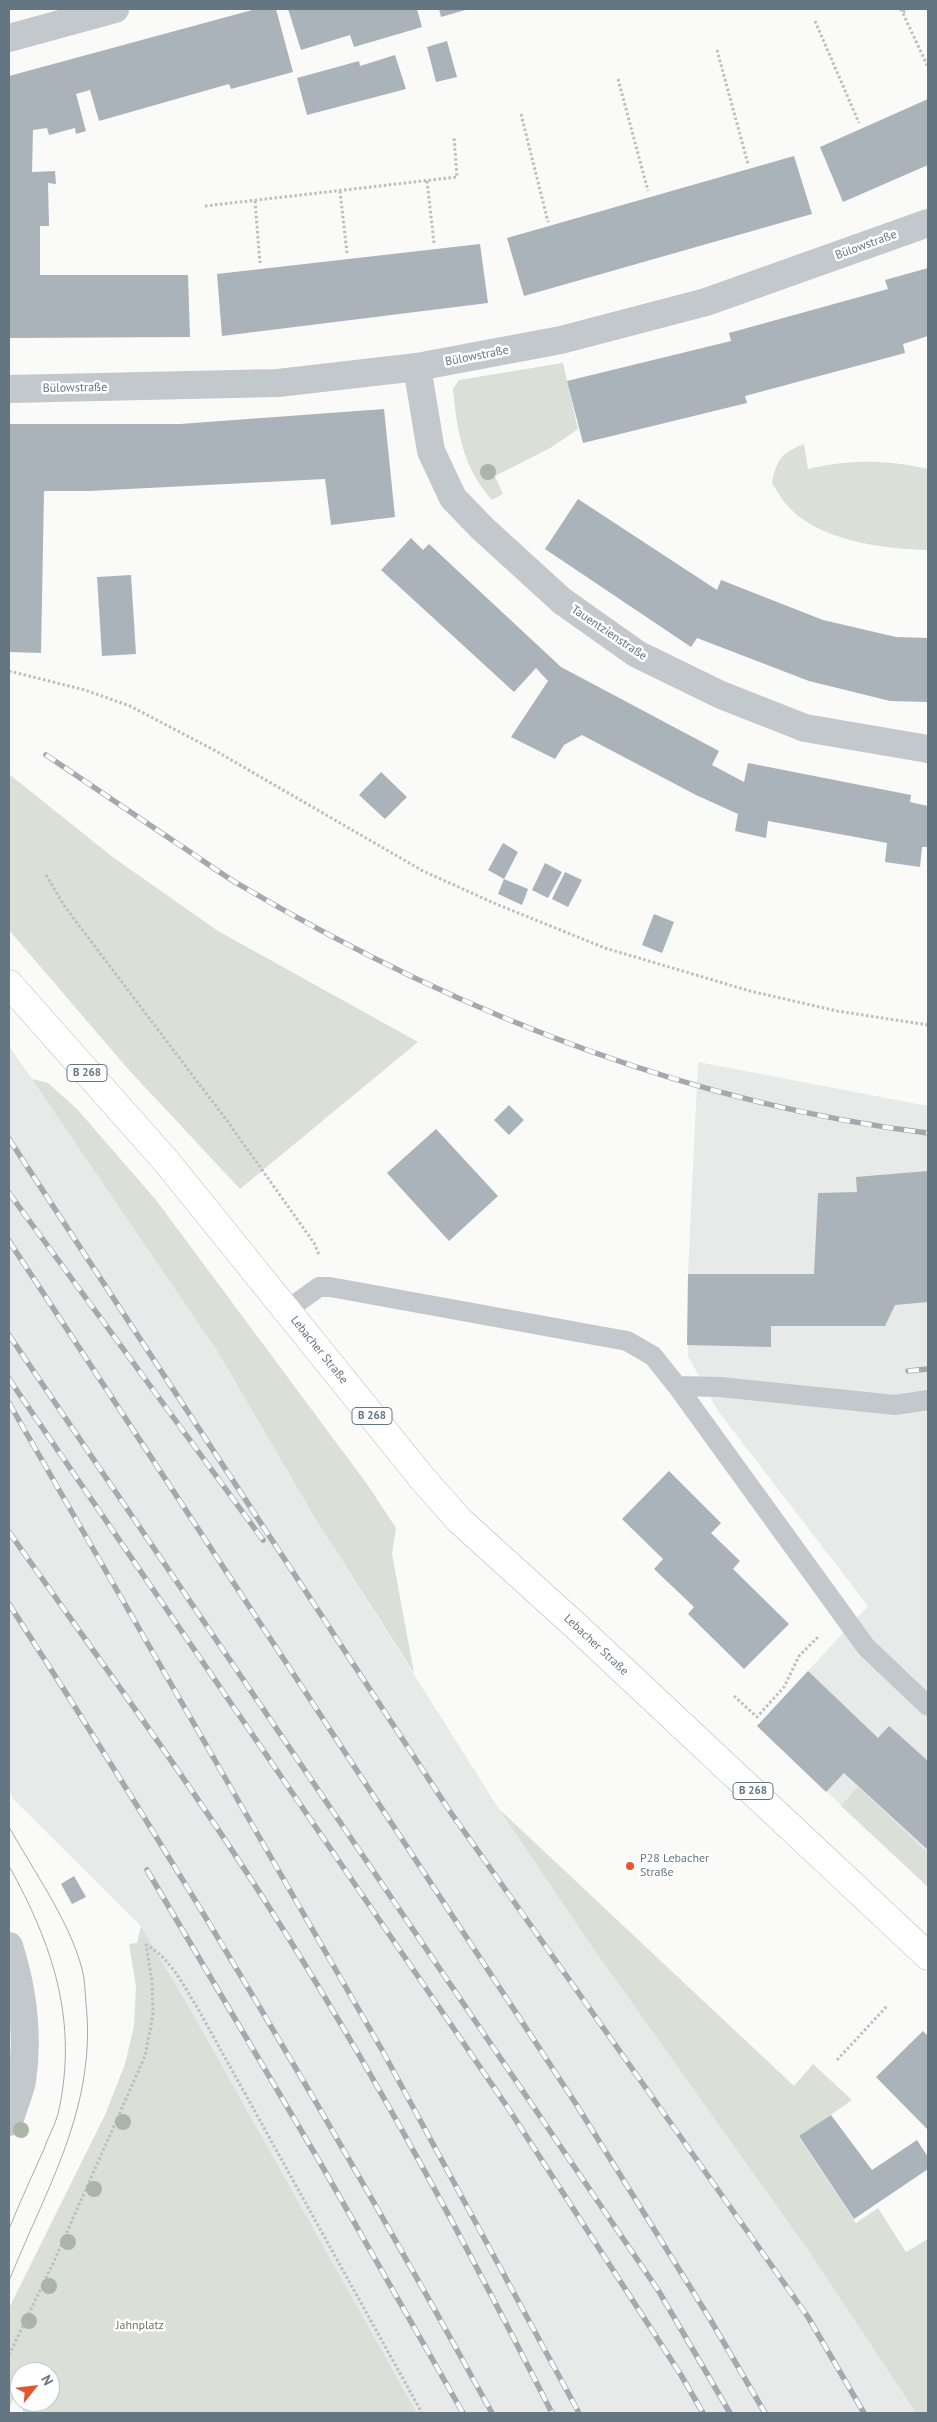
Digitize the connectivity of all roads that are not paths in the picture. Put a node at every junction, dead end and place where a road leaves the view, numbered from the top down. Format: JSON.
{"nodes":[{"id":1,"x":116,"y":9,"type":"edge"},
{"id":2,"x":9,"y":38,"type":"edge"},
{"id":3,"x":928,"y":223,"type":"edge"},
{"id":4,"x":417,"y":368,"type":"junction"},
{"id":5,"x":9,"y":389,"type":"edge"},
{"id":6,"x":928,"y":749,"type":"edge"},
{"id":7,"x":9,"y":984,"type":"edge"},
{"id":8,"x":287,"y":1310,"type":"junction"},
{"id":9,"x":677,"y":1386,"type":"junction"},
{"id":10,"x":928,"y":1400,"type":"edge"},
{"id":11,"x":928,"y":1706,"type":"edge"},
{"id":12,"x":9,"y":1946,"type":"edge"},
{"id":13,"x":928,"y":1956,"type":"edge"},
{"id":14,"x":9,"y":2122,"type":"edge"}],
"edges":[{"from":1,"to":2,"type":"street"},
{"from":3,"to":4,"type":"street","name":"Bülowstraße"},
{"from":4,"to":5,"type":"street","name":"Bülowstraße"},
{"from":4,"to":6,"type":"street","name":"Tauentzienstraße"},
{"from":7,"to":8,"type":"main road","name":"Lebacher Straße","number":"B 268"},
{"from":8,"to":9,"type":"lane","name":"Lebacher Straße"},
{"from":8,"to":13,"type":"main road","name":"Lebacher Straße","number":"B 268"},
{"from":9,"to":10,"type":"lane"},
{"from":9,"to":11,"type":"lane","name":"Lebacher Straße"},
{"from":12,"to":14,"type":"street"}]}
